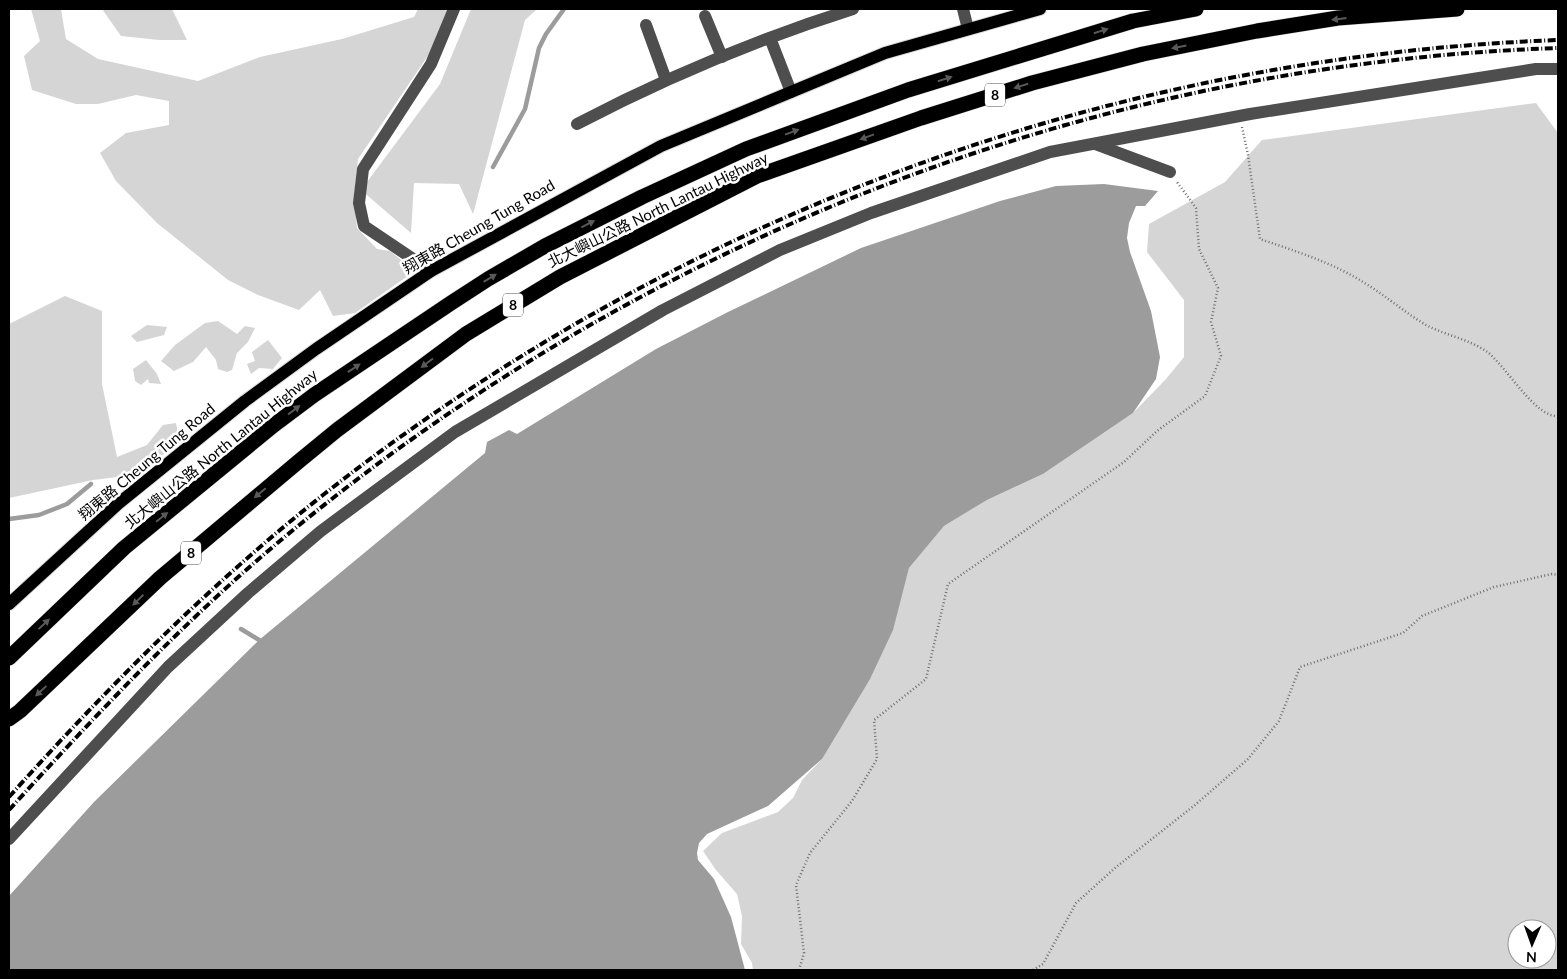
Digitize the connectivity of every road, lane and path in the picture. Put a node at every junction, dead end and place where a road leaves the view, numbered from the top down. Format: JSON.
{"nodes":[{"id":1,"x":454,"y":9,"type":"edge"},
{"id":2,"x":853,"y":9,"type":"edge"},
{"id":3,"x":963,"y":9,"type":"edge"},
{"id":4,"x":1040,"y":9,"type":"edge"},
{"id":5,"x":1196,"y":9,"type":"edge"},
{"id":6,"x":1457,"y":9,"type":"edge"},
{"id":7,"x":815,"y":15,"type":"edge"},
{"id":8,"x":705,"y":16,"type":"dead end"},
{"id":9,"x":646,"y":26,"type":"dead end"},
{"id":10,"x":968,"y":29,"type":"junction"},
{"id":11,"x":770,"y":38,"type":"junction"},
{"id":12,"x":722,"y":57,"type":"junction"},
{"id":13,"x":1558,"y":69,"type":"edge"},
{"id":14,"x":666,"y":80,"type":"junction"},
{"id":15,"x":791,"y":92,"type":"junction"},
{"id":16,"x":1239,"y":116,"type":"junction"},
{"id":17,"x":577,"y":124,"type":"dead end"},
{"id":18,"x":1095,"y":144,"type":"junction"},
{"id":19,"x":1170,"y":172,"type":"joint"},
{"id":20,"x":431,"y":271,"type":"junction"},
{"id":21,"x":1558,"y":416,"type":"edge"},
{"id":22,"x":1558,"y":575,"type":"edge"},
{"id":23,"x":9,"y":604,"type":"edge"},
{"id":24,"x":9,"y":658,"type":"edge"},
{"id":25,"x":14,"y":715,"type":"edge"},
{"id":26,"x":9,"y":726,"type":"edge"},
{"id":27,"x":9,"y":839,"type":"edge"},
{"id":28,"x":799,"y":970,"type":"edge"},
{"id":29,"x":1033,"y":970,"type":"edge"}],
"edges":[{"from":1,"to":20,"type":"lane"},
{"from":2,"to":7,"type":"lane"},
{"from":3,"to":10,"type":"lane"},
{"from":4,"to":10,"type":"main road","name":"翔東路 Cheung Tung Road"},
{"from":24,"to":5,"type":"highway","name":"北大嶼山公路 North Lantau Highway","number":"8","one_way":true},
{"from":6,"to":25,"type":"highway","name":"北大嶼山公路 North Lantau Highway","number":"8","one_way":true},
{"from":7,"to":11,"type":"lane"},
{"from":8,"to":12,"type":"lane"},
{"from":9,"to":14,"type":"lane"},
{"from":10,"to":15,"type":"main road","name":"翔東路 Cheung Tung Road"},
{"from":11,"to":12,"type":"lane"},
{"from":11,"to":15,"type":"lane"},
{"from":12,"to":14,"type":"lane"},
{"from":13,"to":16,"type":"lane"},
{"from":14,"to":17,"type":"lane"},
{"from":15,"to":20,"type":"main road","name":"翔東路 Cheung Tung Road"},
{"from":16,"to":18,"type":"lane"},
{"from":16,"to":21,"type":"path"},
{"from":18,"to":19,"type":"lane"},
{"from":18,"to":27,"type":"lane"},
{"from":19,"to":28,"type":"path"},
{"from":20,"to":23,"type":"main road","name":"翔東路 Cheung Tung Road"},
{"from":22,"to":29,"type":"path"},
{"from":25,"to":26,"type":"highway","name":"北大嶼山公路 North Lantau Highway"}]}
